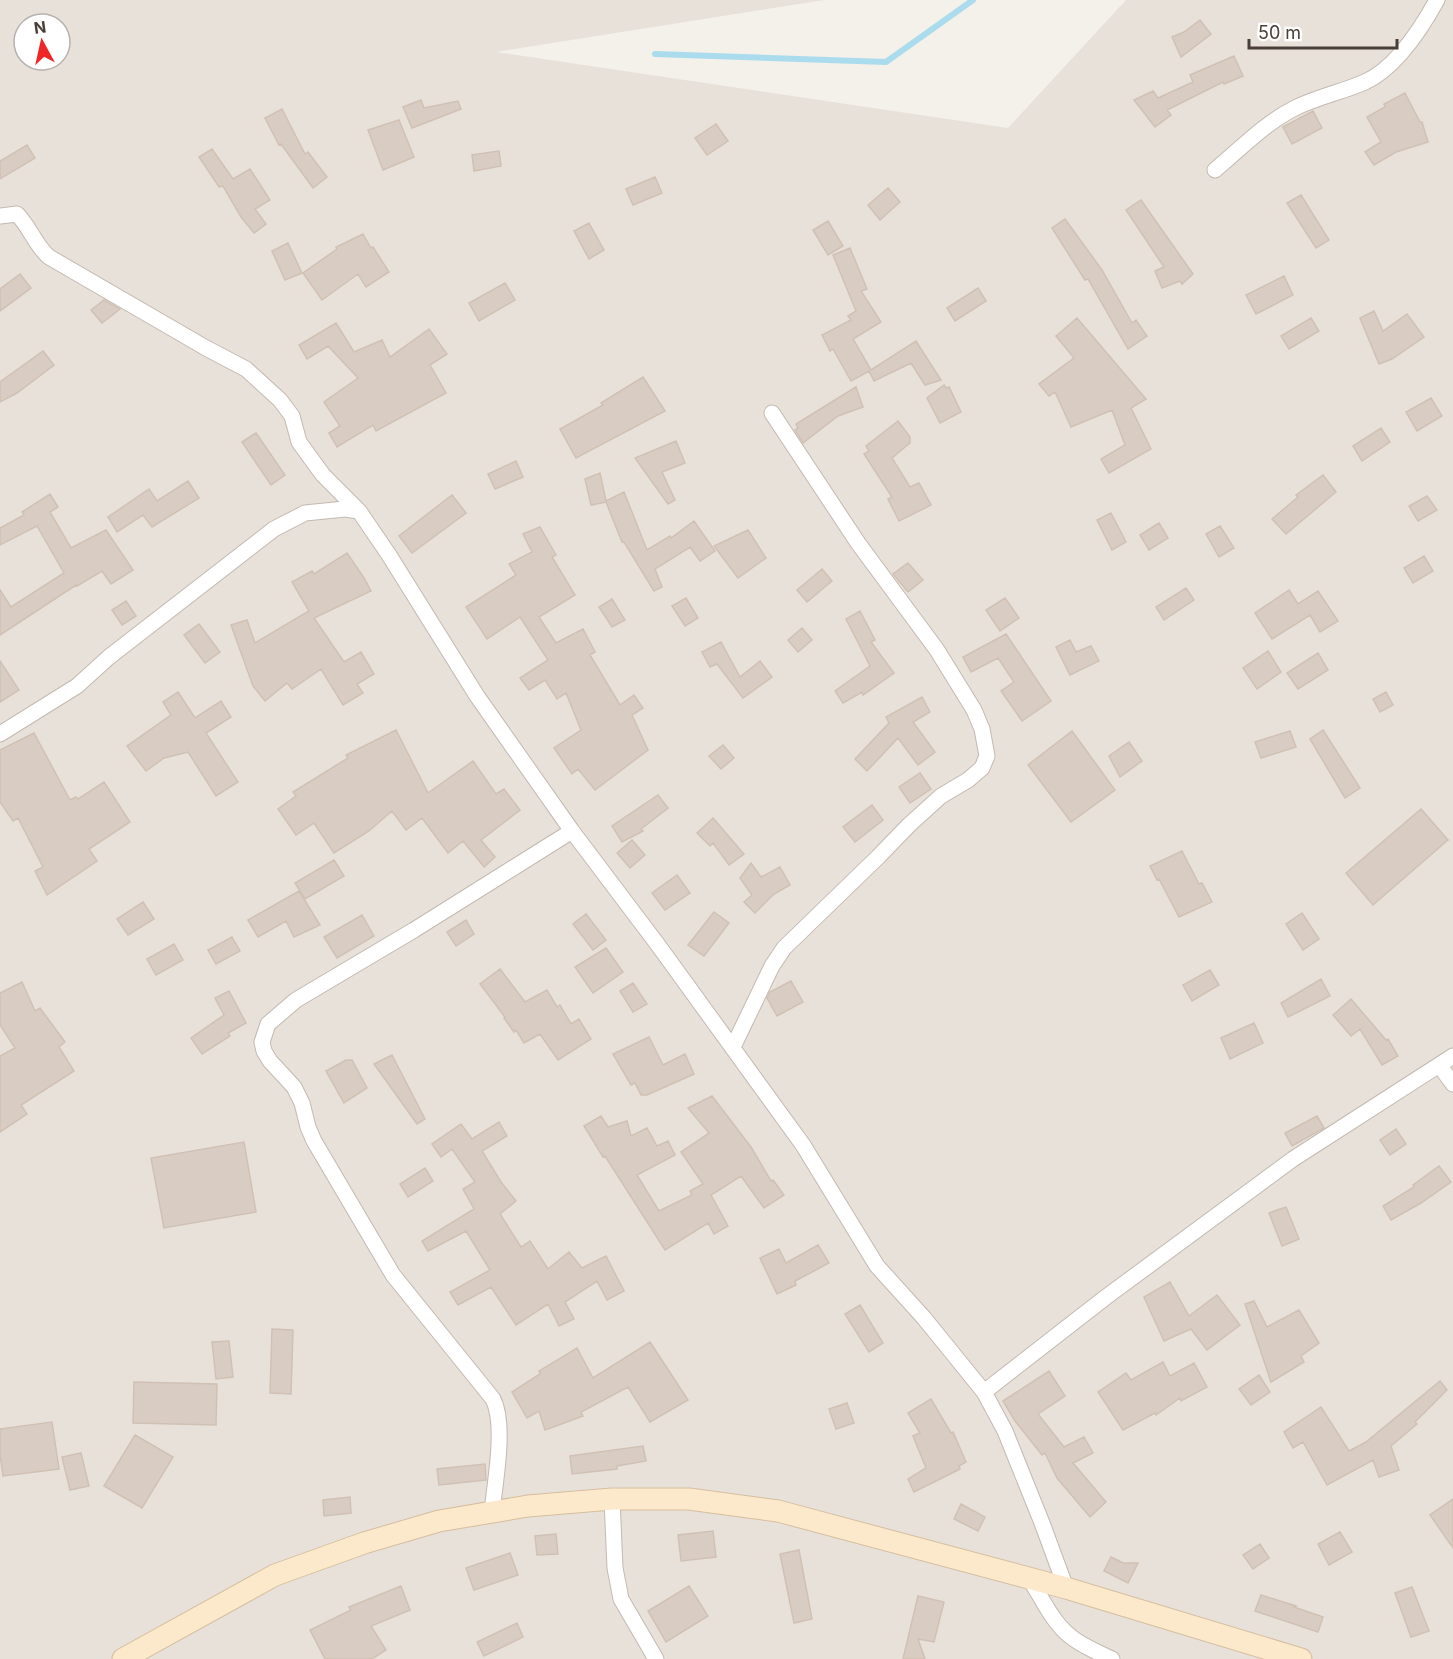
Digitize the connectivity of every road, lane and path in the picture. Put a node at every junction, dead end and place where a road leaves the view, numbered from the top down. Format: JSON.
{"nodes":[{"id":1,"x":1437,"y":0,"type":"edge"},
{"id":2,"x":1215,"y":170,"type":"dead end"},
{"id":3,"x":0,"y":216,"type":"edge"},
{"id":4,"x":772,"y":413,"type":"dead end"},
{"id":5,"x":359,"y":511,"type":"junction"},
{"id":6,"x":0,"y":734,"type":"edge"},
{"id":7,"x":572,"y":831,"type":"junction"},
{"id":8,"x":733,"y":1047,"type":"junction"},
{"id":9,"x":1453,"y":1056,"type":"edge"},
{"id":10,"x":1439,"y":1065,"type":"junction"},
{"id":11,"x":1453,"y":1084,"type":"edge"},
{"id":12,"x":984,"y":1392,"type":"junction"},
{"id":13,"x":612,"y":1498,"type":"junction"},
{"id":14,"x":492,"y":1512,"type":"junction"},
{"id":15,"x":1029,"y":1578,"type":"junction"},
{"id":16,"x":1066,"y":1588,"type":"junction"},
{"id":17,"x":123,"y":1659,"type":"edge"},
{"id":18,"x":656,"y":1659,"type":"edge"},
{"id":19,"x":1112,"y":1659,"type":"edge"},
{"id":20,"x":1301,"y":1659,"type":"edge"}],
"edges":[{"from":1,"to":2,"type":"street"},
{"from":3,"to":5,"type":"street"},
{"from":4,"to":8,"type":"street"},
{"from":5,"to":6,"type":"street"},
{"from":5,"to":7,"type":"street"},
{"from":7,"to":8,"type":"street"},
{"from":7,"to":14,"type":"street"},
{"from":8,"to":12,"type":"street"},
{"from":9,"to":10,"type":"street"},
{"from":10,"to":11,"type":"street"},
{"from":10,"to":12,"type":"street"},
{"from":12,"to":16,"type":"street"},
{"from":13,"to":14,"type":"street"},
{"from":13,"to":15,"type":"street"},
{"from":13,"to":18,"type":"street"},
{"from":14,"to":17,"type":"street"},
{"from":15,"to":16,"type":"street"},
{"from":15,"to":19,"type":"street"},
{"from":16,"to":20,"type":"street"}]}
